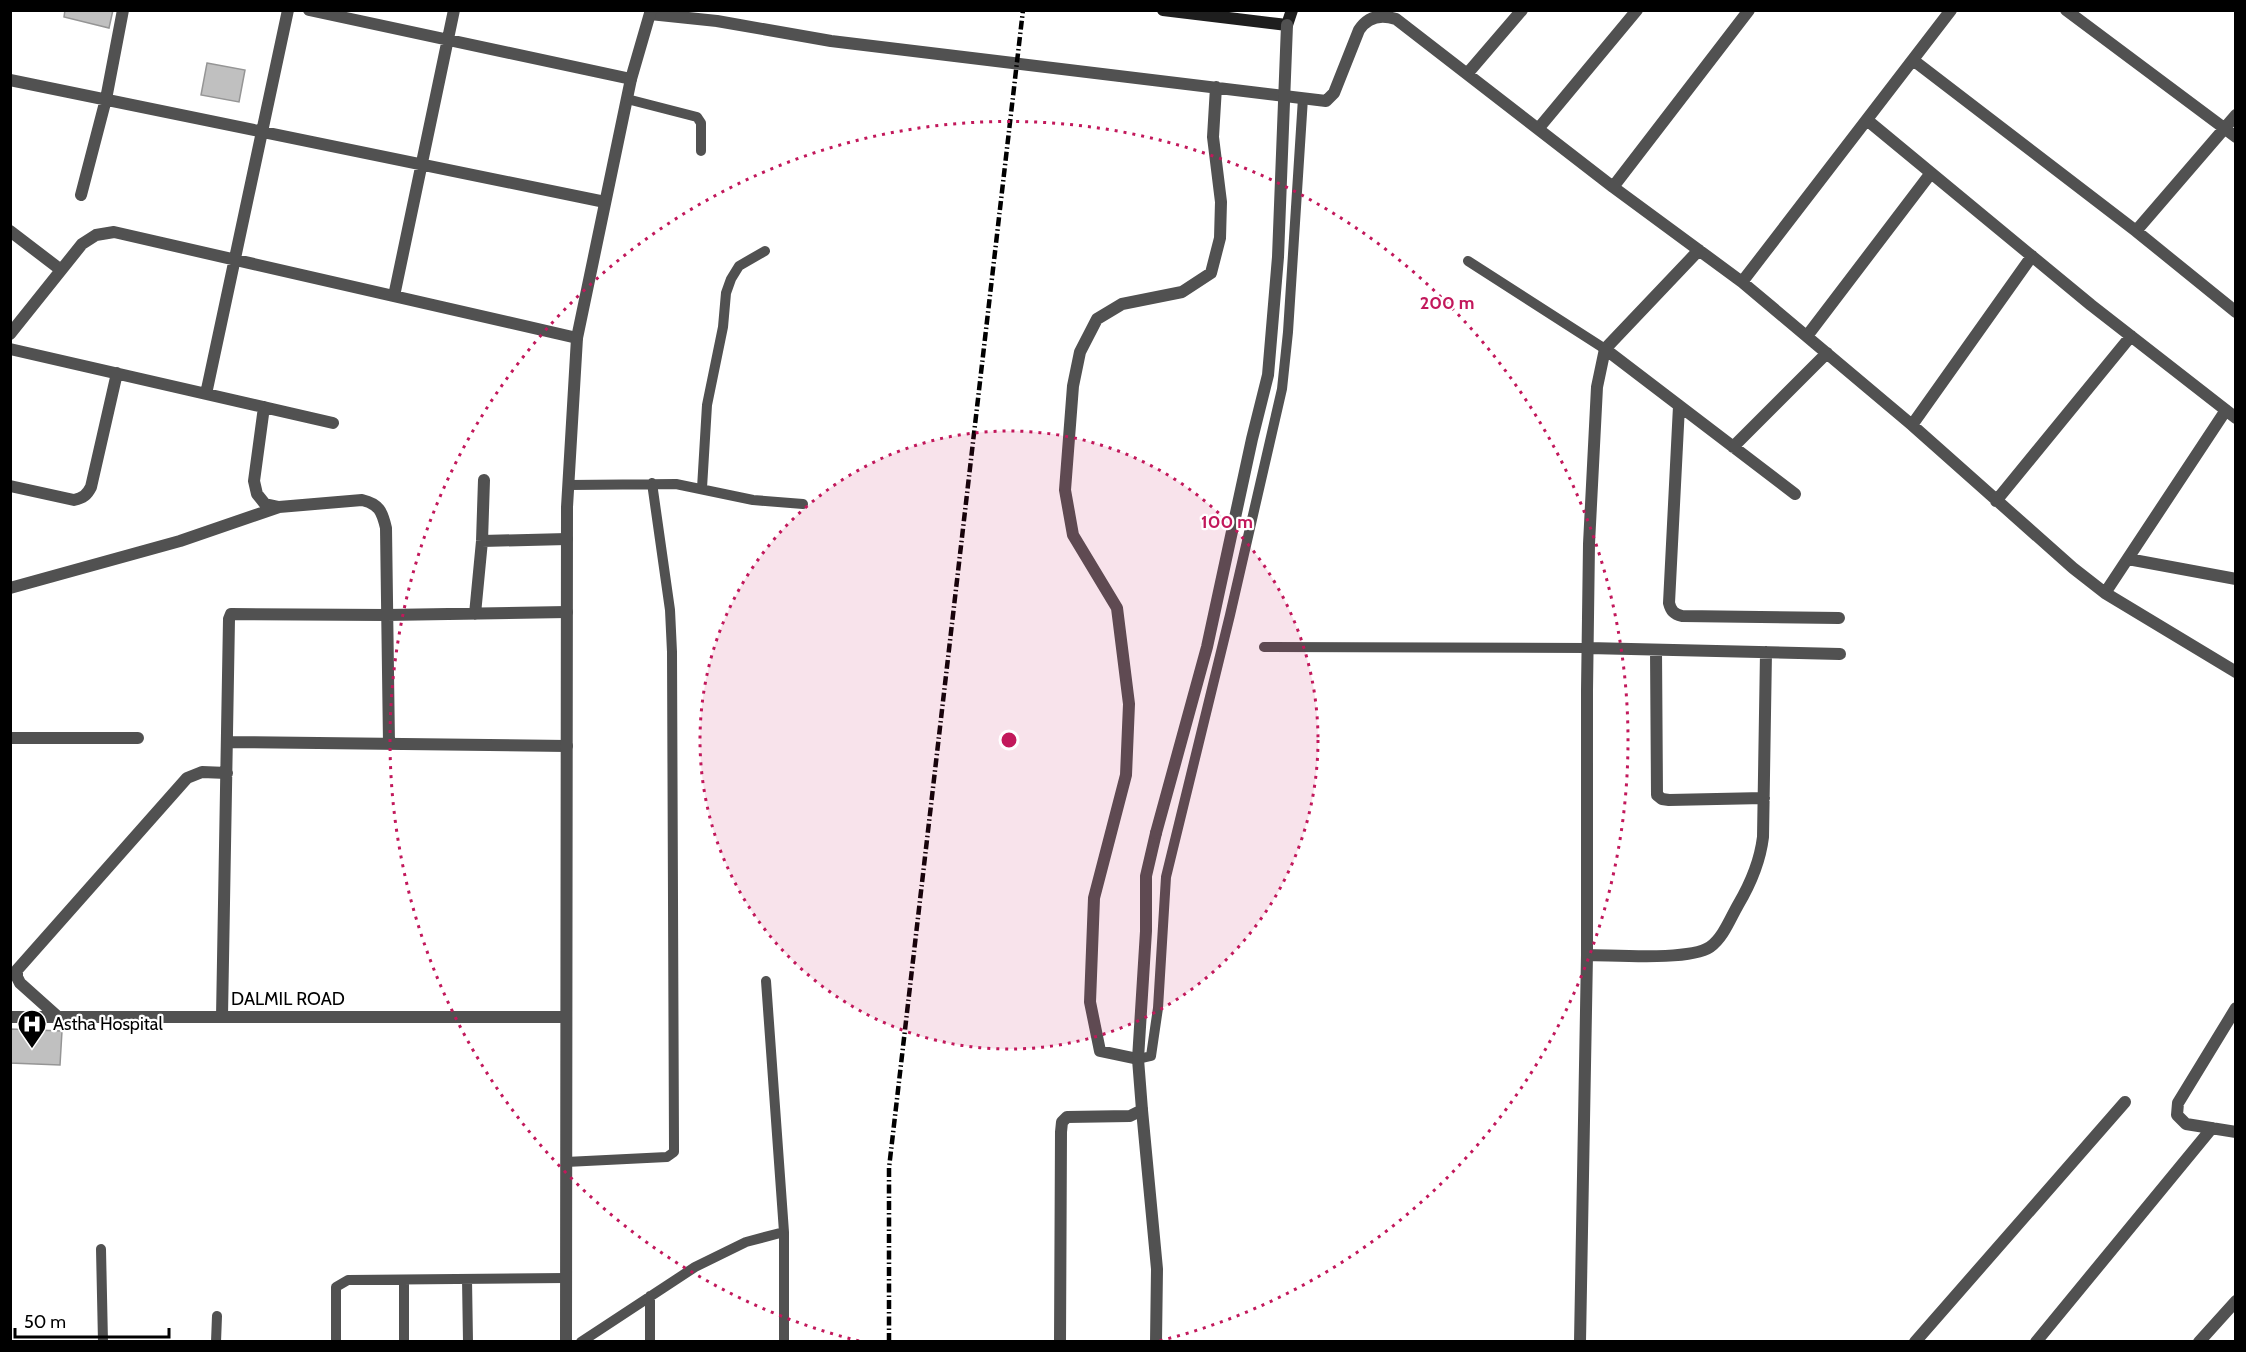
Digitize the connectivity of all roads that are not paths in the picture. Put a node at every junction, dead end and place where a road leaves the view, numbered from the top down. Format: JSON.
{"nodes":[{"id":1,"x":123,"y":10,"type":"edge"},
{"id":2,"x":288,"y":10,"type":"edge"},
{"id":3,"x":309,"y":10,"type":"edge"},
{"id":4,"x":454,"y":10,"type":"edge"},
{"id":5,"x":1163,"y":10,"type":"edge"},
{"id":6,"x":1292,"y":10,"type":"edge"},
{"id":7,"x":1522,"y":10,"type":"edge"},
{"id":8,"x":1637,"y":10,"type":"edge"},
{"id":9,"x":1749,"y":10,"type":"edge"},
{"id":10,"x":1951,"y":10,"type":"edge"},
{"id":11,"x":2066,"y":10,"type":"edge"},
{"id":12,"x":651,"y":12,"type":"edge"},
{"id":13,"x":1287,"y":24,"type":"junction"},
{"id":14,"x":447,"y":40,"type":"junction"},
{"id":15,"x":1913,"y":60,"type":"junction"},
{"id":16,"x":1467,"y":74,"type":"junction"},
{"id":17,"x":631,"y":79,"type":"junction"},
{"id":18,"x":10,"y":80,"type":"edge"},
{"id":19,"x":1216,"y":87,"type":"junction"},
{"id":20,"x":1303,"y":98,"type":"junction"},
{"id":21,"x":106,"y":99,"type":"junction"},
{"id":22,"x":627,"y":99,"type":"junction"},
{"id":23,"x":2235,"y":115,"type":"edge"},
{"id":24,"x":1867,"y":120,"type":"junction"},
{"id":25,"x":1538,"y":129,"type":"junction"},
{"id":26,"x":2224,"y":129,"type":"junction"},
{"id":27,"x":261,"y":132,"type":"junction"},
{"id":28,"x":2235,"y":136,"type":"edge"},
{"id":29,"x":701,"y":151,"type":"dead end"},
{"id":30,"x":420,"y":164,"type":"junction"},
{"id":31,"x":1931,"y":173,"type":"junction"},
{"id":32,"x":1613,"y":187,"type":"junction"},
{"id":33,"x":81,"y":195,"type":"dead end"},
{"id":34,"x":605,"y":202,"type":"junction"},
{"id":35,"x":10,"y":231,"type":"edge"},
{"id":36,"x":2136,"y":231,"type":"junction"},
{"id":37,"x":1699,"y":250,"type":"junction"},
{"id":38,"x":765,"y":251,"type":"dead end"},
{"id":39,"x":2032,"y":256,"type":"junction"},
{"id":40,"x":234,"y":261,"type":"junction"},
{"id":41,"x":1468,"y":261,"type":"dead end"},
{"id":42,"x":62,"y":270,"type":"junction"},
{"id":43,"x":1742,"y":282,"type":"junction"},
{"id":44,"x":394,"y":296,"type":"junction"},
{"id":45,"x":2235,"y":312,"type":"edge"},
{"id":46,"x":10,"y":334,"type":"edge"},
{"id":47,"x":1807,"y":336,"type":"junction"},
{"id":48,"x":2131,"y":336,"type":"junction"},
{"id":49,"x":577,"y":338,"type":"junction"},
{"id":50,"x":10,"y":349,"type":"edge"},
{"id":51,"x":1605,"y":349,"type":"junction"},
{"id":52,"x":1827,"y":353,"type":"junction"},
{"id":53,"x":117,"y":373,"type":"junction"},
{"id":54,"x":206,"y":394,"type":"junction"},
{"id":55,"x":1679,"y":406,"type":"junction"},
{"id":56,"x":264,"y":407,"type":"junction"},
{"id":57,"x":2231,"y":414,"type":"edge"},
{"id":58,"x":333,"y":423,"type":"dead end"},
{"id":59,"x":1912,"y":425,"type":"junction"},
{"id":60,"x":1733,"y":447,"type":"junction"},
{"id":61,"x":484,"y":480,"type":"dead end"},
{"id":62,"x":652,"y":483,"type":"junction"},
{"id":63,"x":569,"y":485,"type":"junction"},
{"id":64,"x":10,"y":486,"type":"edge"},
{"id":65,"x":702,"y":488,"type":"junction"},
{"id":66,"x":1795,"y":494,"type":"dead end"},
{"id":67,"x":1996,"y":501,"type":"junction"},
{"id":68,"x":803,"y":504,"type":"dead end"},
{"id":69,"x":279,"y":507,"type":"junction"},
{"id":70,"x":567,"y":539,"type":"junction"},
{"id":71,"x":482,"y":541,"type":"junction"},
{"id":72,"x":2128,"y":560,"type":"junction"},
{"id":73,"x":2235,"y":579,"type":"edge"},
{"id":74,"x":10,"y":588,"type":"edge"},
{"id":75,"x":2105,"y":593,"type":"junction"},
{"id":76,"x":567,"y":612,"type":"junction"},
{"id":77,"x":475,"y":614,"type":"junction"},
{"id":78,"x":387,"y":615,"type":"junction"},
{"id":79,"x":1839,"y":618,"type":"dead end"},
{"id":80,"x":1264,"y":647,"type":"dead end"},
{"id":81,"x":1588,"y":648,"type":"junction"},
{"id":82,"x":1656,"y":650,"type":"junction"},
{"id":83,"x":1766,"y":652,"type":"junction"},
{"id":84,"x":1840,"y":654,"type":"dead end"},
{"id":85,"x":2235,"y":672,"type":"edge"},
{"id":86,"x":10,"y":738,"type":"edge"},
{"id":87,"x":138,"y":738,"type":"dead end"},
{"id":88,"x":228,"y":742,"type":"junction"},
{"id":89,"x":389,"y":744,"type":"junction"},
{"id":90,"x":567,"y":746,"type":"junction"},
{"id":91,"x":227,"y":773,"type":"junction"},
{"id":92,"x":1764,"y":798,"type":"junction"},
{"id":93,"x":1587,"y":955,"type":"junction"},
{"id":94,"x":766,"y":981,"type":"dead end"},
{"id":95,"x":2235,"y":1008,"type":"edge"},
{"id":96,"x":10,"y":1017,"type":"edge"},
{"id":97,"x":58,"y":1017,"type":"junction"},
{"id":98,"x":222,"y":1017,"type":"junction"},
{"id":99,"x":566,"y":1017,"type":"junction"},
{"id":100,"x":1138,"y":1059,"type":"junction"},
{"id":101,"x":2125,"y":1102,"type":"dead end"},
{"id":102,"x":1142,"y":1110,"type":"junction"},
{"id":103,"x":2212,"y":1128,"type":"junction"},
{"id":104,"x":2235,"y":1132,"type":"edge"},
{"id":105,"x":566,"y":1162,"type":"junction"},
{"id":106,"x":784,"y":1232,"type":"junction"},
{"id":107,"x":101,"y":1249,"type":"dead end"},
{"id":108,"x":566,"y":1278,"type":"junction"},
{"id":109,"x":467,"y":1279,"type":"junction"},
{"id":110,"x":404,"y":1280,"type":"junction"},
{"id":111,"x":650,"y":1296,"type":"junction"},
{"id":112,"x":2235,"y":1301,"type":"edge"},
{"id":113,"x":217,"y":1316,"type":"dead end"},
{"id":114,"x":103,"y":1341,"type":"edge"},
{"id":115,"x":216,"y":1341,"type":"edge"},
{"id":116,"x":336,"y":1341,"type":"edge"},
{"id":117,"x":404,"y":1341,"type":"edge"},
{"id":118,"x":468,"y":1341,"type":"edge"},
{"id":119,"x":566,"y":1341,"type":"edge"},
{"id":120,"x":581,"y":1341,"type":"edge"},
{"id":121,"x":650,"y":1341,"type":"edge"},
{"id":122,"x":784,"y":1341,"type":"edge"},
{"id":123,"x":1060,"y":1341,"type":"edge"},
{"id":124,"x":1156,"y":1341,"type":"edge"},
{"id":125,"x":1580,"y":1341,"type":"edge"},
{"id":126,"x":1915,"y":1341,"type":"edge"},
{"id":127,"x":2036,"y":1341,"type":"edge"},
{"id":128,"x":2199,"y":1341,"type":"edge"}],
"edges":[{"from":1,"to":21,"type":"street"},
{"from":2,"to":27,"type":"street"},
{"from":3,"to":14,"type":"street"},
{"from":4,"to":14,"type":"street"},
{"from":5,"to":13,"type":"main road"},
{"from":6,"to":13,"type":"main road"},
{"from":7,"to":16,"type":"street"},
{"from":8,"to":25,"type":"street"},
{"from":9,"to":32,"type":"street"},
{"from":10,"to":15,"type":"street"},
{"from":11,"to":26,"type":"street"},
{"from":12,"to":17,"type":"street"},
{"from":12,"to":19,"type":"street"},
{"from":13,"to":100,"type":"street","bridge":true},
{"from":14,"to":17,"type":"street"},
{"from":14,"to":30,"type":"street"},
{"from":15,"to":24,"type":"street"},
{"from":15,"to":36,"type":"street"},
{"from":16,"to":20,"type":"street"},
{"from":16,"to":25,"type":"street"},
{"from":17,"to":22,"type":"street"},
{"from":18,"to":21,"type":"street"},
{"from":19,"to":20,"type":"street"},
{"from":19,"to":100,"type":"street"},
{"from":20,"to":100,"type":"lane"},
{"from":21,"to":27,"type":"street"},
{"from":21,"to":33,"type":"street"},
{"from":22,"to":29,"type":"lane"},
{"from":22,"to":34,"type":"street"},
{"from":23,"to":26,"type":"street"},
{"from":24,"to":31,"type":"street"},
{"from":24,"to":43,"type":"street"},
{"from":25,"to":32,"type":"street"},
{"from":26,"to":28,"type":"street"},
{"from":26,"to":36,"type":"street"},
{"from":27,"to":30,"type":"street"},
{"from":27,"to":40,"type":"street"},
{"from":30,"to":34,"type":"street"},
{"from":30,"to":44,"type":"street"},
{"from":31,"to":39,"type":"street"},
{"from":31,"to":47,"type":"street"},
{"from":32,"to":37,"type":"street"},
{"from":34,"to":49,"type":"street"},
{"from":35,"to":42,"type":"street"},
{"from":36,"to":45,"type":"street"},
{"from":37,"to":43,"type":"street"},
{"from":37,"to":51,"type":"street"},
{"from":38,"to":65,"type":"lane"},
{"from":39,"to":48,"type":"street"},
{"from":39,"to":59,"type":"street"},
{"from":40,"to":42,"type":"street"},
{"from":40,"to":44,"type":"street"},
{"from":40,"to":54,"type":"street"},
{"from":41,"to":51,"type":"lane"},
{"from":42,"to":46,"type":"street"},
{"from":43,"to":47,"type":"street"},
{"from":44,"to":49,"type":"street"},
{"from":47,"to":52,"type":"street"},
{"from":48,"to":57,"type":"street"},
{"from":48,"to":67,"type":"street"},
{"from":49,"to":63,"type":"street"},
{"from":50,"to":53,"type":"street"},
{"from":51,"to":55,"type":"street"},
{"from":51,"to":81,"type":"street"},
{"from":52,"to":59,"type":"street"},
{"from":52,"to":60,"type":"street"},
{"from":53,"to":54,"type":"street"},
{"from":53,"to":64,"type":"street"},
{"from":54,"to":56,"type":"street"},
{"from":55,"to":60,"type":"street"},
{"from":55,"to":79,"type":"street"},
{"from":56,"to":58,"type":"street"},
{"from":56,"to":69,"type":"street"},
{"from":57,"to":72,"type":"street"},
{"from":59,"to":67,"type":"street"},
{"from":60,"to":66,"type":"street"},
{"from":61,"to":71,"type":"street"},
{"from":62,"to":63,"type":"lane"},
{"from":62,"to":65,"type":"lane"},
{"from":62,"to":105,"type":"lane"},
{"from":63,"to":70,"type":"street"},
{"from":65,"to":68,"type":"lane"},
{"from":67,"to":75,"type":"street"},
{"from":69,"to":74,"type":"street"},
{"from":69,"to":78,"type":"street"},
{"from":70,"to":71,"type":"street"},
{"from":70,"to":76,"type":"street"},
{"from":71,"to":77,"type":"street"},
{"from":72,"to":73,"type":"street"},
{"from":72,"to":75,"type":"street"},
{"from":75,"to":85,"type":"street"},
{"from":76,"to":77,"type":"street"},
{"from":76,"to":90,"type":"street"},
{"from":77,"to":78,"type":"street"},
{"from":78,"to":88,"type":"street"},
{"from":78,"to":89,"type":"street"},
{"from":80,"to":81,"type":"lane"},
{"from":81,"to":82,"type":"street"},
{"from":81,"to":93,"type":"street"},
{"from":82,"to":83,"type":"street"},
{"from":82,"to":92,"type":"street"},
{"from":83,"to":84,"type":"street"},
{"from":83,"to":92,"type":"street"},
{"from":86,"to":87,"type":"street"},
{"from":88,"to":89,"type":"street"},
{"from":88,"to":91,"type":"street"},
{"from":89,"to":90,"type":"street"},
{"from":90,"to":99,"type":"street"},
{"from":91,"to":97,"type":"street"},
{"from":91,"to":98,"type":"street"},
{"from":92,"to":93,"type":"street"},
{"from":93,"to":125,"type":"street"},
{"from":94,"to":106,"type":"lane"},
{"from":95,"to":103,"type":"street"},
{"from":96,"to":97,"type":"street","name":"DALMIL ROAD"},
{"from":97,"to":98,"type":"street","name":"DALMIL ROAD"},
{"from":98,"to":99,"type":"street","name":"DALMIL ROAD"},
{"from":99,"to":105,"type":"street"},
{"from":100,"to":102,"type":"street"},
{"from":101,"to":126,"type":"street"},
{"from":102,"to":123,"type":"street"},
{"from":102,"to":124,"type":"street"},
{"from":103,"to":104,"type":"street"},
{"from":103,"to":127,"type":"street"},
{"from":105,"to":108,"type":"street"},
{"from":106,"to":111,"type":"lane"},
{"from":106,"to":122,"type":"lane"},
{"from":107,"to":114,"type":"lane"},
{"from":108,"to":109,"type":"lane"},
{"from":108,"to":119,"type":"street"},
{"from":109,"to":110,"type":"lane"},
{"from":109,"to":118,"type":"lane"},
{"from":110,"to":116,"type":"lane"},
{"from":110,"to":117,"type":"lane"},
{"from":111,"to":120,"type":"lane"},
{"from":111,"to":121,"type":"lane"},
{"from":112,"to":128,"type":"street"},
{"from":113,"to":115,"type":"lane"}]}
